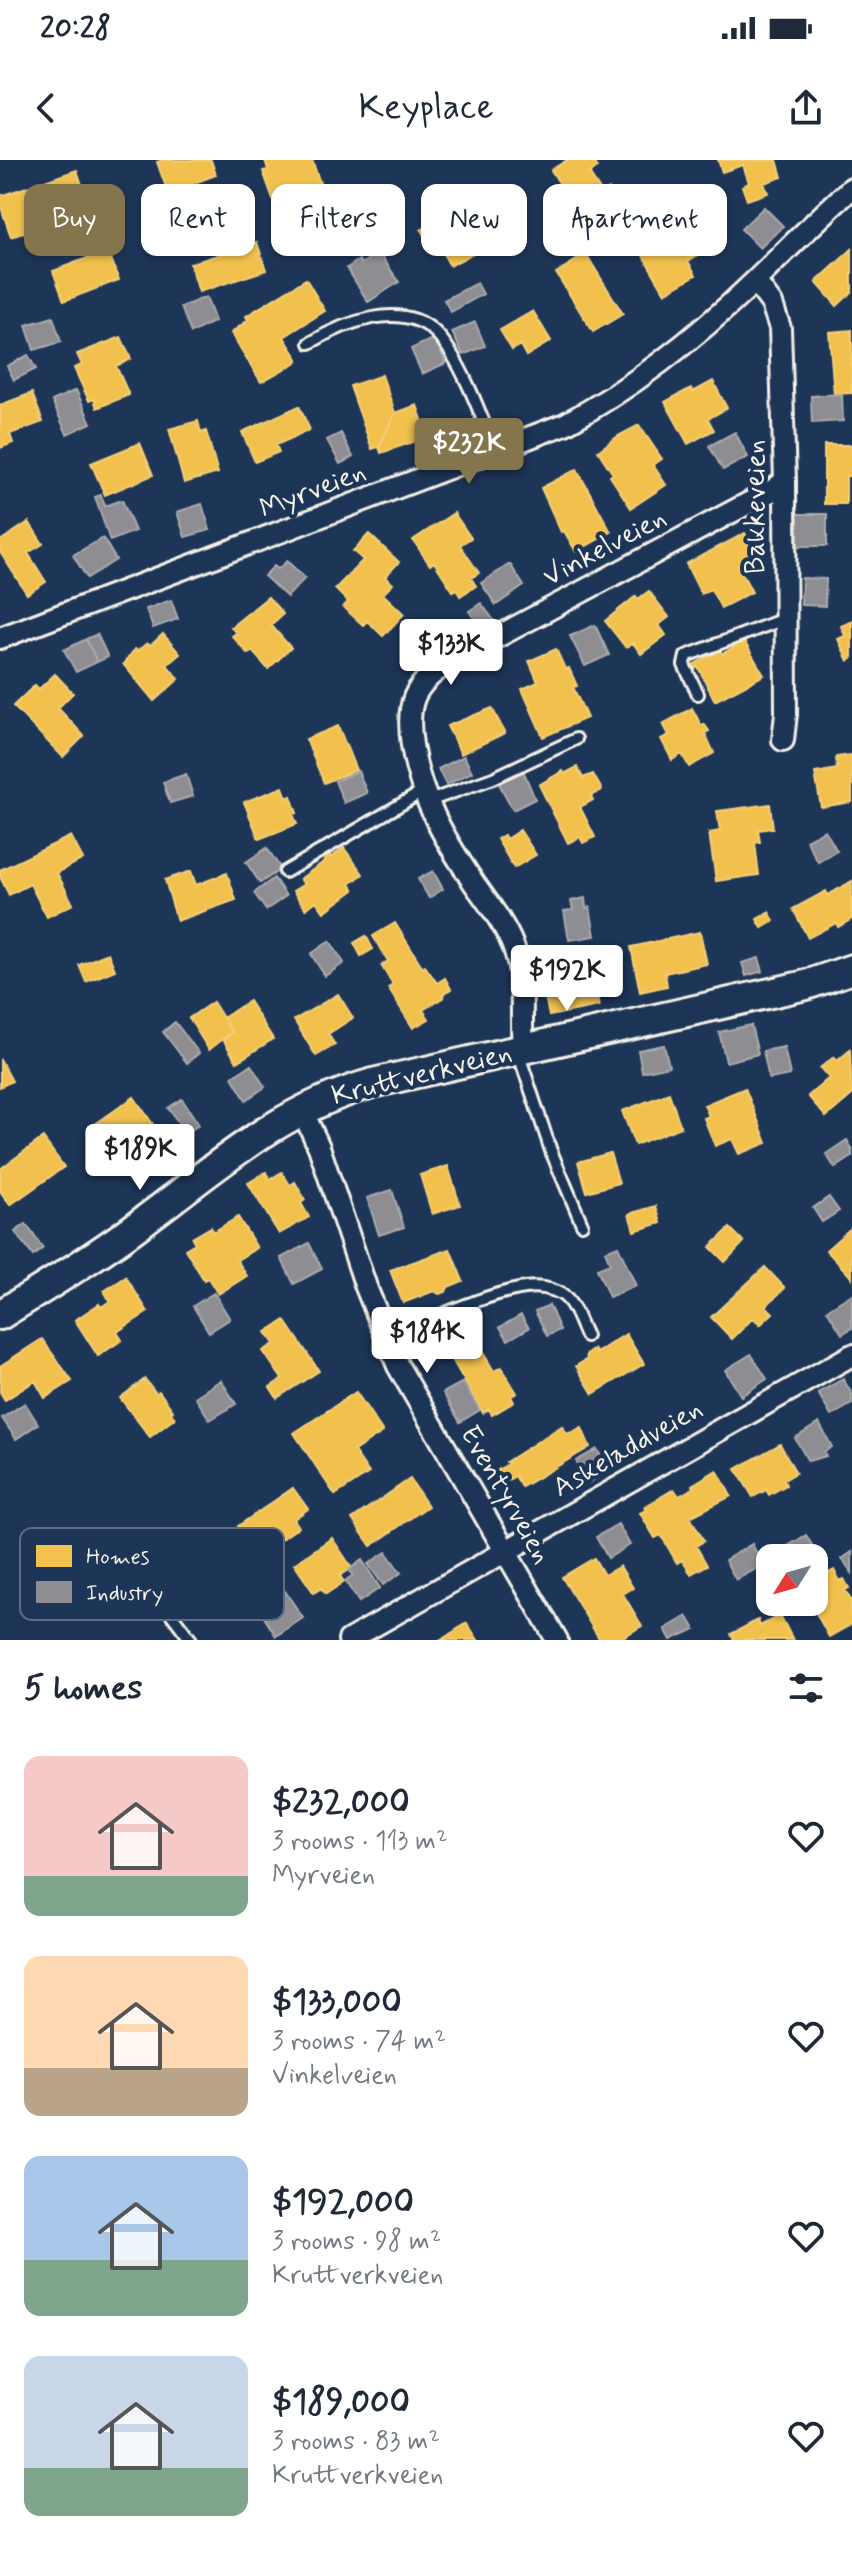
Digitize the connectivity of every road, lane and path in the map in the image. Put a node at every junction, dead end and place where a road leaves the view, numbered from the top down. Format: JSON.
{"nodes":[{"id":1,"x":852,"y":188,"type":"edge"},
{"id":2,"x":755,"y":281,"type":"junction"},
{"id":3,"x":310,"y":343,"type":"dead end"},
{"id":4,"x":495,"y":452,"type":"junction"},
{"id":5,"x":785,"y":481,"type":"junction"},
{"id":6,"x":784,"y":619,"type":"junction"},
{"id":7,"x":0,"y":638,"type":"edge"},
{"id":8,"x":698,"y":694,"type":"dead end"},
{"id":9,"x":576,"y":739,"type":"dead end"},
{"id":10,"x":783,"y":740,"type":"dead end"},
{"id":11,"x":424,"y":797,"type":"junction"},
{"id":12,"x":285,"y":872,"type":"dead end"},
{"id":13,"x":852,"y":969,"type":"edge"},
{"id":14,"x":520,"y":1050,"type":"junction"},
{"id":15,"x":302,"y":1110,"type":"junction"},
{"id":16,"x":582,"y":1224,"type":"dead end"},
{"id":17,"x":0,"y":1315,"type":"edge"},
{"id":18,"x":586,"y":1336,"type":"dead end"},
{"id":19,"x":386,"y":1337,"type":"junction"},
{"id":20,"x":852,"y":1355,"type":"edge"},
{"id":21,"x":505,"y":1551,"type":"junction"},
{"id":22,"x":176,"y":1620,"type":"edge"},
{"id":23,"x":191,"y":1640,"type":"edge"},
{"id":24,"x":349,"y":1640,"type":"edge"},
{"id":25,"x":557,"y":1640,"type":"edge"}],
"edges":[{"from":1,"to":2,"type":"street","name":"Myrveien"},
{"from":2,"to":4,"type":"street","name":"Myrveien"},
{"from":2,"to":5,"type":"street","name":"Bakkeveien"},
{"from":3,"to":4,"type":"lane"},
{"from":4,"to":7,"type":"street","name":"Myrveien"},
{"from":5,"to":6,"type":"street","name":"Bakkeveien"},
{"from":5,"to":11,"type":"street","name":"Vinkelveien"},
{"from":6,"to":8,"type":"lane"},
{"from":6,"to":10,"type":"street","name":"Bakkeveien"},
{"from":9,"to":11,"type":"lane"},
{"from":11,"to":12,"type":"lane"},
{"from":11,"to":14,"type":"street","name":"Vinkelveien"},
{"from":13,"to":14,"type":"street","name":"Kruttverkveien"},
{"from":14,"to":15,"type":"street","name":"Kruttverkveien"},
{"from":14,"to":16,"type":"lane"},
{"from":15,"to":17,"type":"street","name":"Kruttverkveien"},
{"from":15,"to":19,"type":"street","name":"Eventyrveien"},
{"from":18,"to":19,"type":"lane"},
{"from":19,"to":21,"type":"street","name":"Eventyrveien"},
{"from":20,"to":21,"type":"street","name":"Askeladdveien"},
{"from":21,"to":24,"type":"street","name":"Askeladdveien"},
{"from":21,"to":25,"type":"street","name":"Eventyrveien"},
{"from":22,"to":23,"type":"lane"}]}
